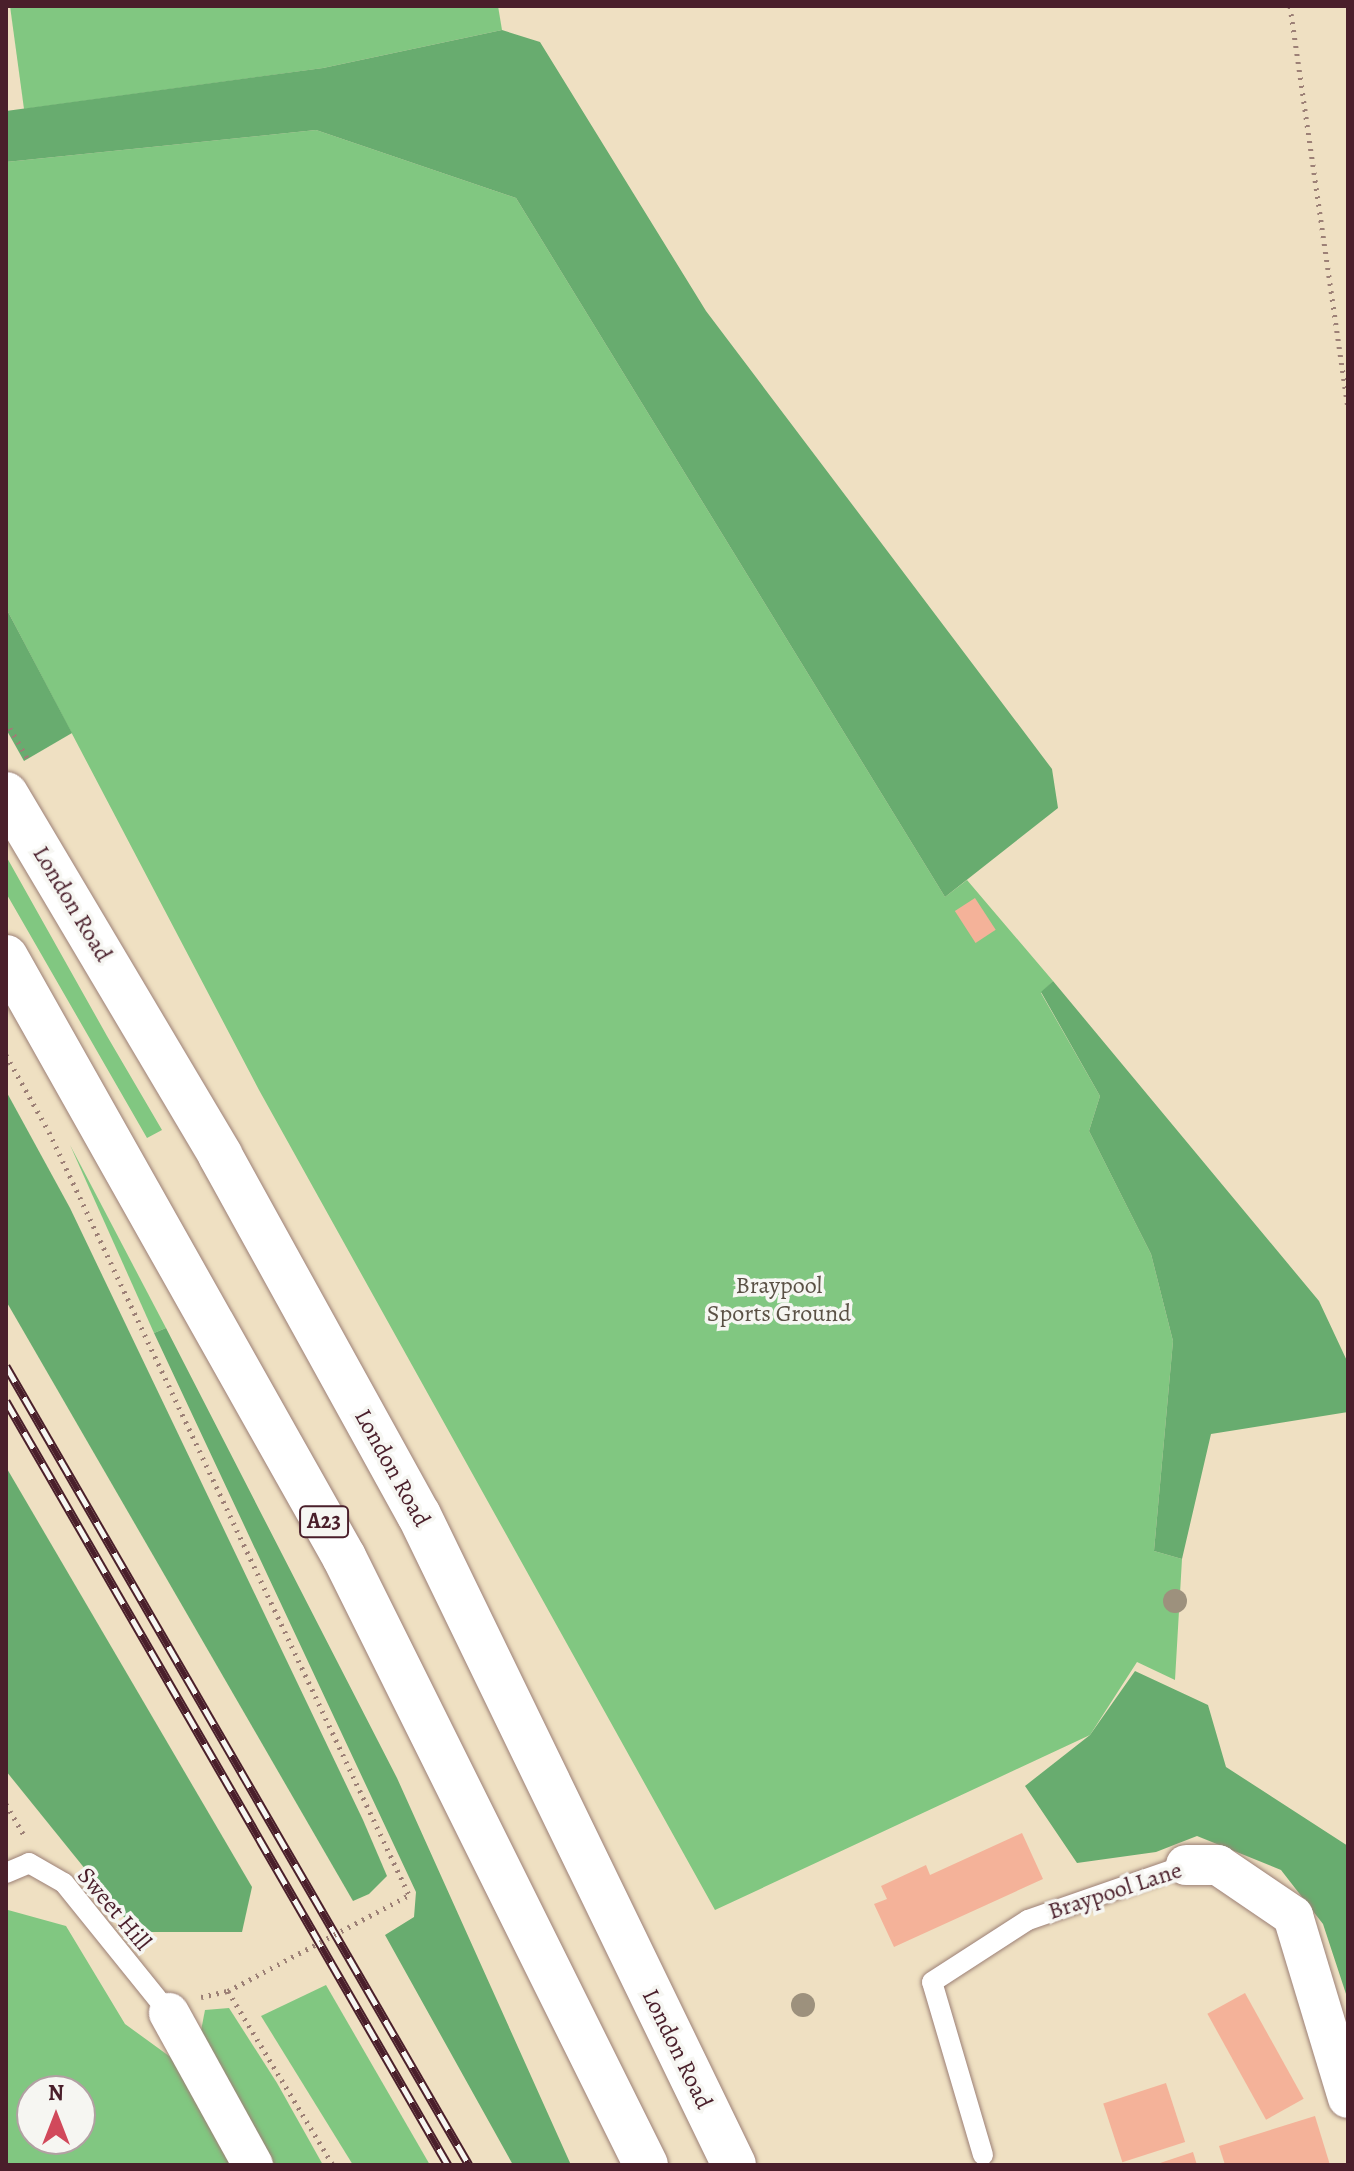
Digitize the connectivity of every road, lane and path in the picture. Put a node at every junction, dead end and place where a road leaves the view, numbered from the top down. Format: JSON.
{"nodes":[{"id":1,"x":1290,"y":6,"type":"edge"},
{"id":2,"x":1348,"y":409,"type":"edge"},
{"id":3,"x":6,"y":794,"type":"edge"},
{"id":4,"x":6,"y":957,"type":"edge"},
{"id":5,"x":6,"y":1055,"type":"edge"},
{"id":6,"x":6,"y":1804,"type":"edge"},
{"id":7,"x":29,"y":1863,"type":"junction"},
{"id":8,"x":1186,"y":1865,"type":"joint"},
{"id":9,"x":6,"y":1873,"type":"edge"},
{"id":10,"x":169,"y":2013,"type":"joint"},
{"id":11,"x":1348,"y":2098,"type":"edge"},
{"id":12,"x":612,"y":2104,"type":"junction"},
{"id":13,"x":983,"y":2155,"type":"dead end"},
{"id":14,"x":253,"y":2165,"type":"edge"},
{"id":15,"x":333,"y":2165,"type":"edge"},
{"id":16,"x":630,"y":2165,"type":"edge"},
{"id":17,"x":646,"y":2165,"type":"edge"},
{"id":18,"x":734,"y":2165,"type":"edge"}],
"edges":[{"from":1,"to":2,"type":"path"},
{"from":3,"to":18,"type":"highway","name":"London Road"},
{"from":4,"to":12,"type":"highway","number":"A23"},
{"from":5,"to":15,"type":"path","bridge":true},
{"from":6,"to":7,"type":"path"},
{"from":7,"to":9,"type":"lane"},
{"from":7,"to":10,"type":"lane","name":"Sweet Hill"},
{"from":8,"to":11,"type":"street","name":"Braypool Lane"},
{"from":8,"to":13,"type":"lane","name":"Braypool Lane"},
{"from":10,"to":14,"type":"street"},
{"from":12,"to":16,"type":"highway"},
{"from":12,"to":17,"type":"highway","number":"A23"}]}
